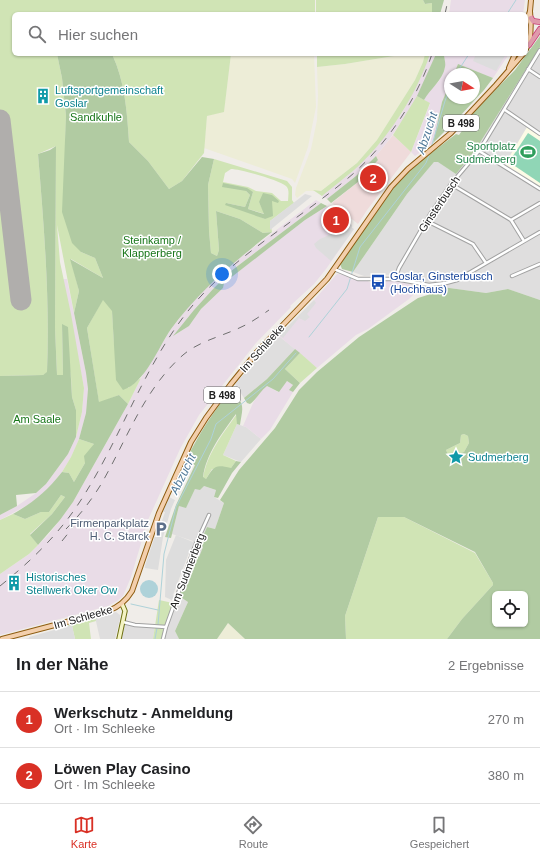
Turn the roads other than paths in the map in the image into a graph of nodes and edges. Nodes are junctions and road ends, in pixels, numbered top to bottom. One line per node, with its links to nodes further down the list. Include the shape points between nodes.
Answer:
1 (531, 0): 2 (main road)
2 (530, 11): 3 (main road); 4 (main road)
3 (528, 18)
4 (531, 18): 5 (highway); 7 (main road)
5 (540, 22)
6 (540, 28): 8 (highway)
7 (528, 40)
8 (528, 46)
9 (540, 50): 12 (street, Ginsterbusch)
10 (514, 56): 13 (main road, Im Schleeke)
11 (520, 56): 13 (main road, Im Schleeke / B 498)
12 (528, 69): 14 (street); 15 (street, Ginsterbusch)
13 (508, 72): 27 (main road, Im Schleeke / B 498, via 458,126 404,172)
14 (540, 77)
15 (504, 110): 16 (street); 17 (street, Ginsterbusch)
16 (540, 134)
17 (478, 151): 18 (street, Ginsterbusch); 19 (street)
18 (451, 184): 21 (street); 22 (street, Ginsterbusch)
19 (540, 189)
20 (540, 203): 21 (street)
21 (511, 220): 24 (street)
22 (427, 221): 25 (street, via 476,246); 29 (street, Ginsterbusch)
23 (540, 232): 24 (street)
24 (524, 241): 25 (street)
25 (486, 263): 29 (street, via 446,284 424,284)
26 (540, 264): 28 (street)
27 (334, 269): 29 (street, via 354,278); 31 (main road, Im Schleeke / B 498, via 249,361 206,418 191,442 169,490 132,591)
28 (512, 276)
29 (395, 279)
30 (210, 515): 33 (street, Am Sudmerberg, via 195,546)
31 (122, 604): 32 (main road, via 125,611); 34 (main road, Im Schleeke, via 108,611)
32 (122, 622): 33 (street); 35 (main road)
33 (166, 627): 36 (street, Am Sudmerberg)
34 (2, 639)
35 (119, 639)
36 (163, 639)

